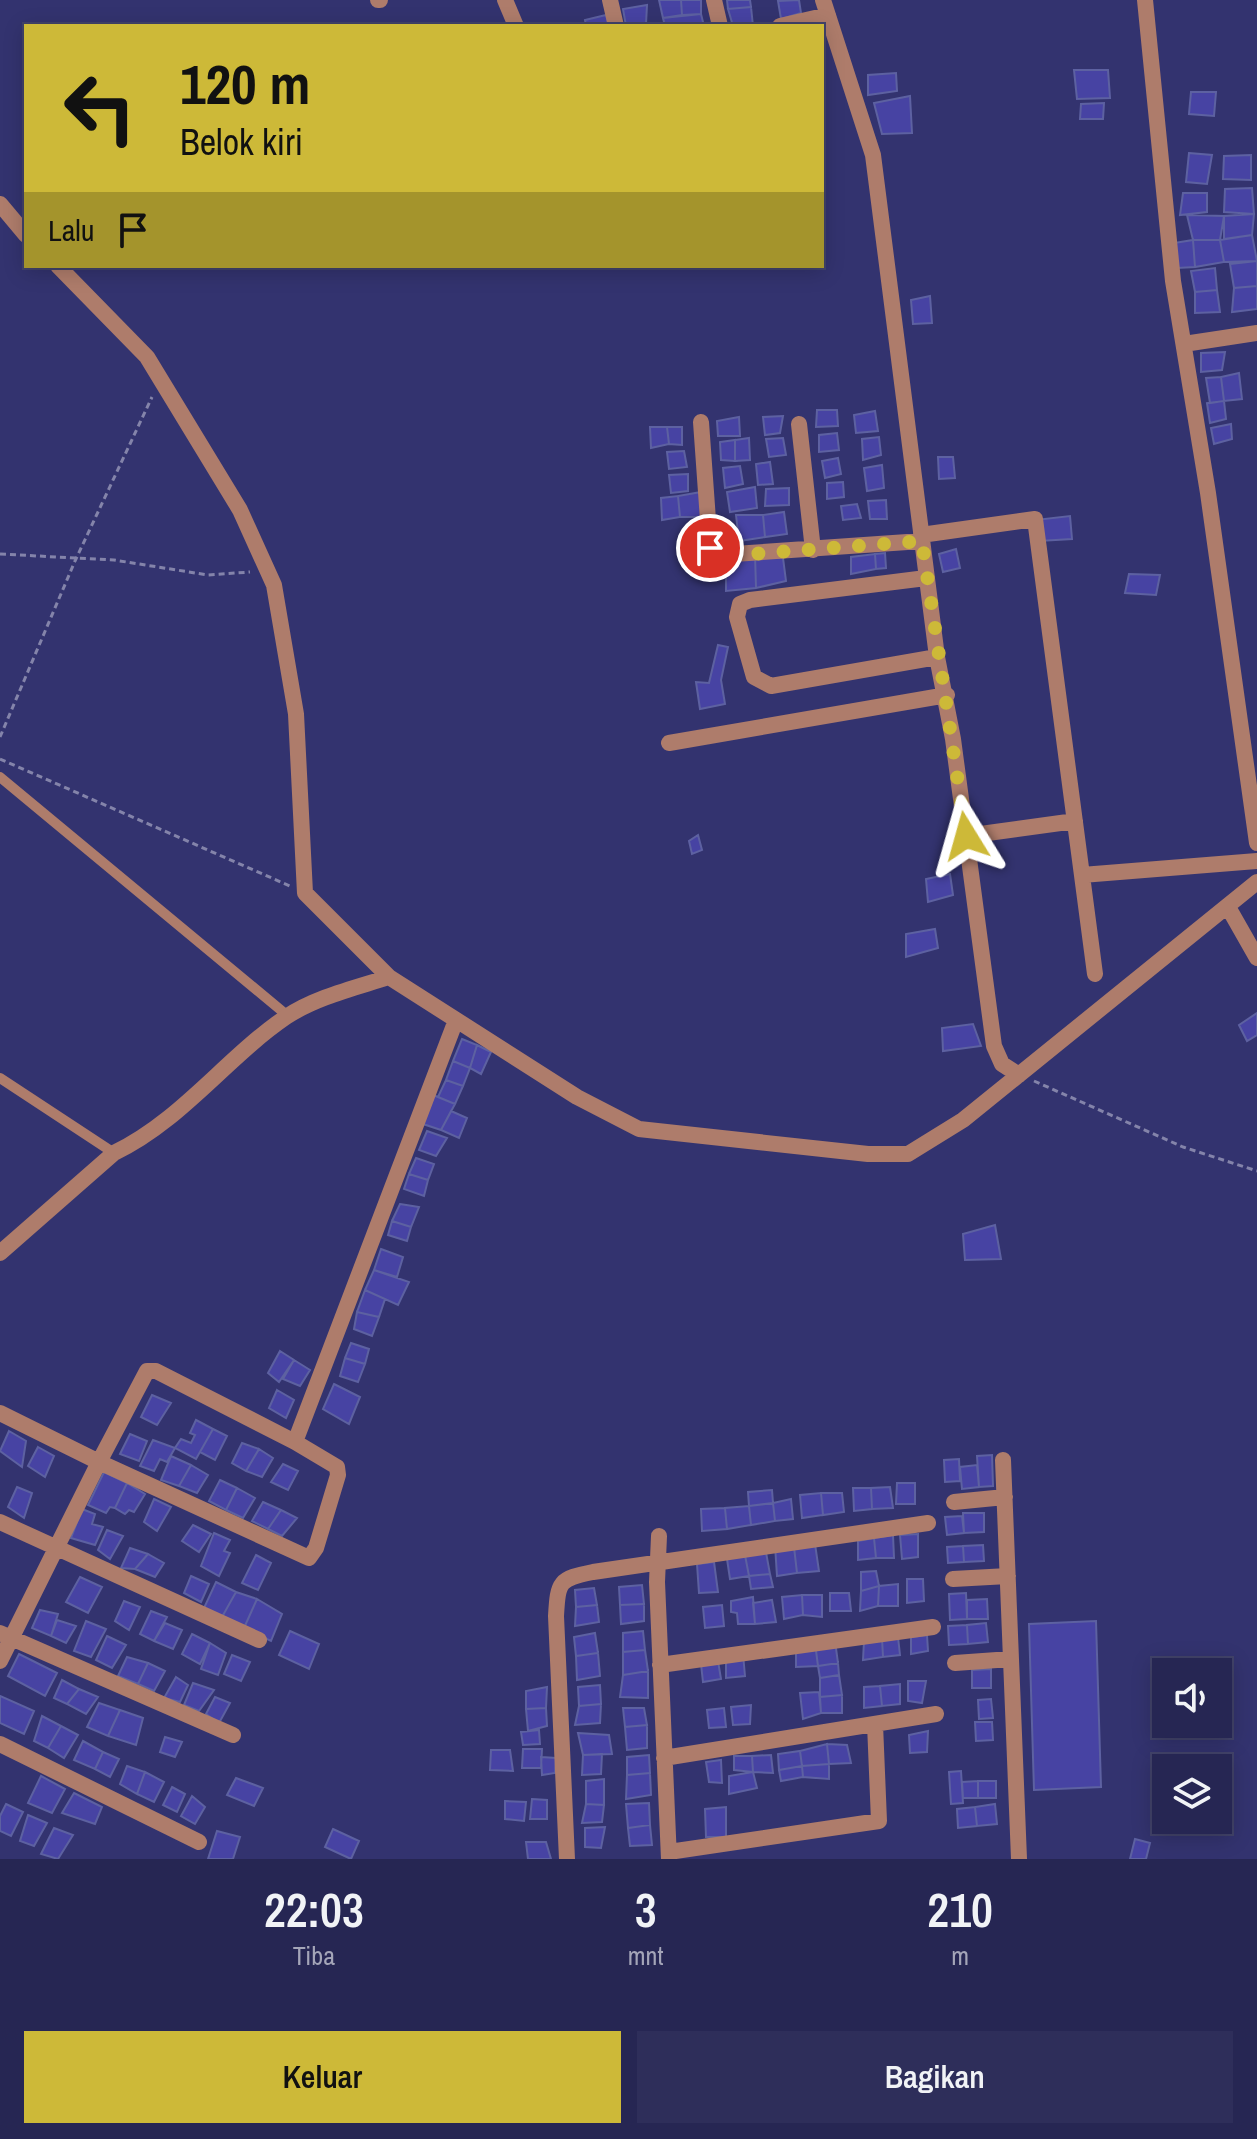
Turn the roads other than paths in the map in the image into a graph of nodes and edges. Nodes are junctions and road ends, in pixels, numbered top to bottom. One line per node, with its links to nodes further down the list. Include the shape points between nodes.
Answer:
1 (505, 0): 6 (street)
2 (610, 0): 7 (street)
3 (714, 0): 8 (street)
4 (1145, 0): 14 (street)
5 (825, 8): 9 (street); 17 (street, via 873,155)
6 (515, 24)
7 (616, 24)
8 (720, 24)
9 (785, 24)
10 (0, 204): 11 (street)
11 (24, 233)
12 (60, 268): 33 (street, via 147,357 240,510 274,585 296,714 305,893)
13 (1257, 333): 14 (street)
14 (1184, 344): 26 (street)
15 (701, 422): 18 (street, via 710,548 726,556)
16 (799, 424): 18 (street)
17 (922, 538): 18 (street); 19 (street); 24 (street, via 1035,519)
18 (813, 550)
19 (926, 578): 20 (street); 20 (street, via 750,600 740,604 737,617 754,677 771,686)
20 (937, 657): 21 (street)
21 (947, 695): 22 (street); 25 (street)
22 (669, 743)
23 (0, 777): 34 (lane)
24 (1075, 821): 25 (street); 28 (street)
25 (966, 836): 36 (street, via 994,1046 1002,1064)
26 (1257, 843)
27 (1257, 861): 28 (street)
28 (1082, 875): 32 (street)
29 (1257, 882): 30 (street)
30 (1228, 907): 31 (street); 36 (street)
31 (1257, 958)
32 (1095, 974)
33 (389, 977): 34 (street); 35 (street)
34 (288, 1016): 38 (street, via 206,1087)
35 (456, 1020): 36 (street, via 577,1097 639,1129 868,1154 916,1151); 41 (street)
36 (1019, 1075)
37 (0, 1078): 38 (lane)
38 (114, 1153): 39 (street)
39 (0, 1253)
40 (0, 1413): 43 (street)
41 (295, 1442): 43 (street, via 147,1371); 43 (street, via 337,1467 338,1475 309,1558)
42 (1003, 1460): 44 (street)
43 (99, 1462): 49 (street)
44 (1005, 1497): 45 (street); 51 (street)
45 (954, 1502)
46 (0, 1522): 49 (street)
47 (928, 1523): 50 (street)
48 (659, 1536): 50 (street)
49 (55, 1550): 54 (street); 55 (street)
50 (657, 1562): 59 (street); 67 (street, via 567,1577 558,1592)
51 (1008, 1576): 52 (street); 56 (street)
52 (953, 1579)
53 (933, 1627): 59 (street)
54 (5, 1636): 57 (street); 62 (street)
55 (259, 1640)
56 (1011, 1659): 58 (street); 68 (street)
57 (0, 1661)
58 (955, 1663)
59 (660, 1665): 64 (street)
60 (936, 1714): 61 (street)
61 (875, 1724): 64 (street); 66 (street, via 879,1821)
62 (233, 1735)
63 (0, 1744): 65 (street)
64 (664, 1758): 66 (street)
65 (199, 1842)
66 (669, 1856)
67 (567, 1859)
68 (1019, 1859)

